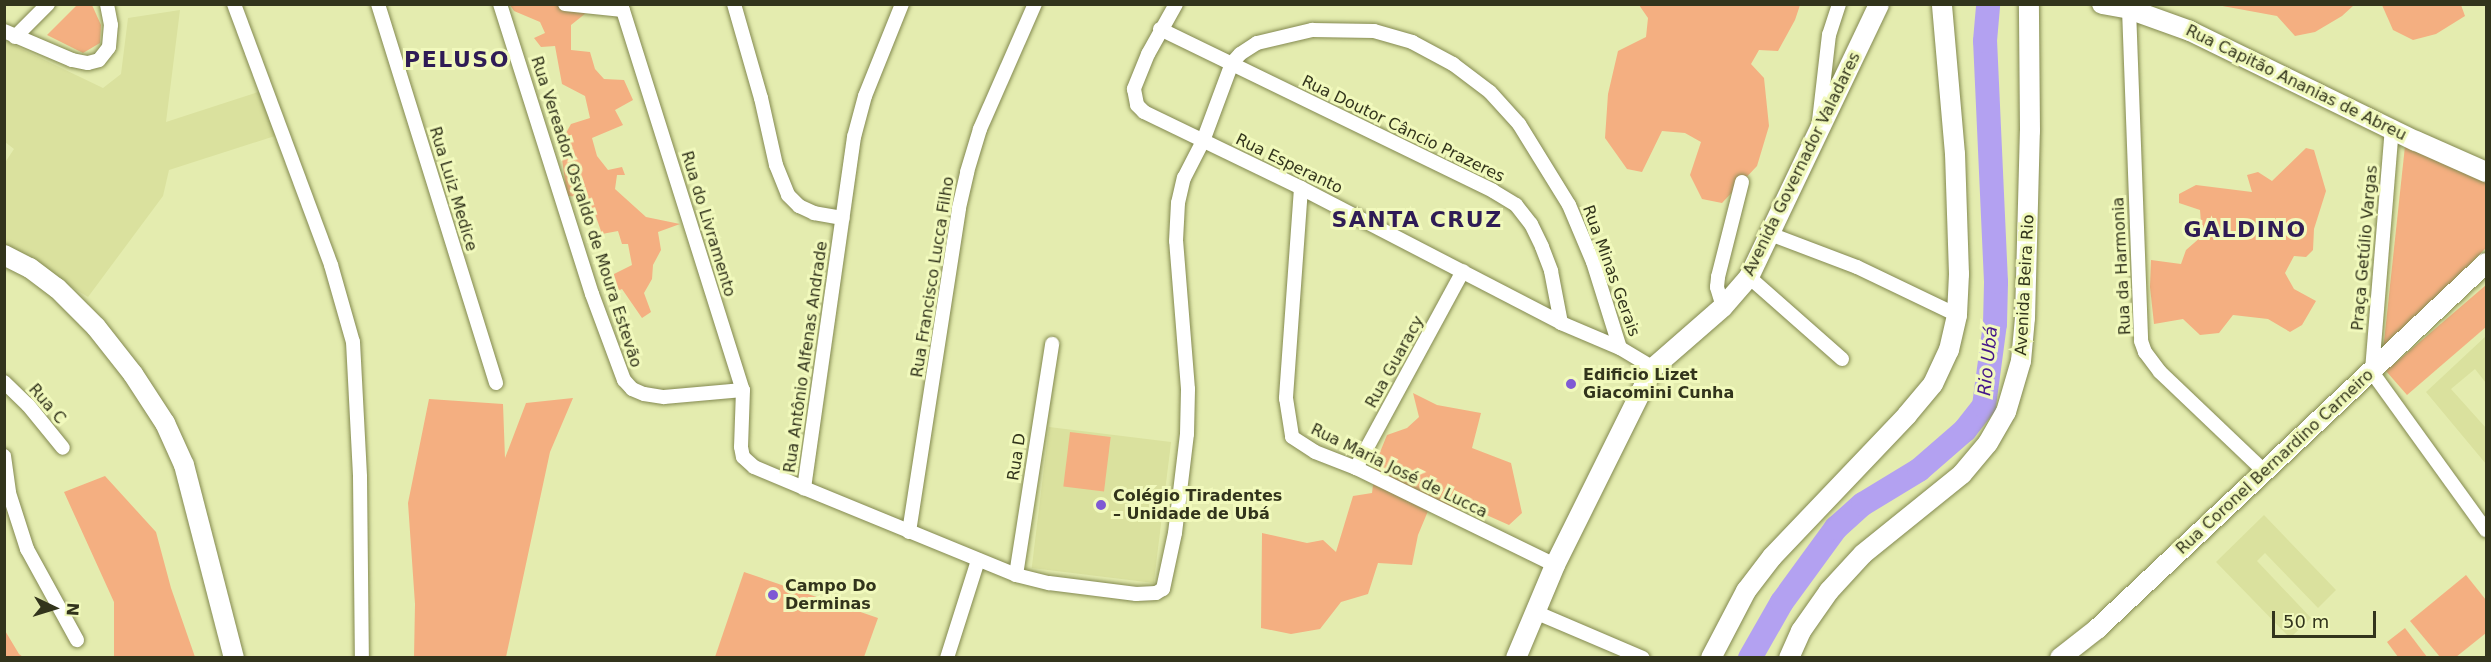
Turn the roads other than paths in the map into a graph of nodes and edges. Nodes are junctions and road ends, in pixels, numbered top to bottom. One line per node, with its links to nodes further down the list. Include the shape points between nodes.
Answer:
1 (48, 4): 19 (street)
2 (107, 4): 19 (street, via 111,25 109,47 99,60 72,60)
3 (234, 4): 59 (street, via 331,265 353,342 360,477)
4 (378, 4): 42 (street, Rua Luiz Medice)
5 (500, 4): 43 (street, Rua Vereador Osvaldo de Moura Estevão, via 588,283 624,380 632,389 664,397)
6 (565, 4): 16 (street)
7 (734, 4): 27 (street, via 776,165 788,195 814,213)
8 (902, 4): 27 (street, Rua Antônio Alfenas Andrade, via 865,96 854,137)
9 (1035, 4): 51 (street, Rua Francisco Lucca Filho, via 980,129 967,172)
10 (1176, 4): 18 (street)
11 (1839, 4): 22 (street, via 1829,35)
12 (1879, 4): 22 (main road, Avenida Governador Valadares)
13 (1942, 4): 34 (main road, via 1955,154)
14 (2029, 4): 63 (main road, Avenida Beira Rio, via 2025,318 2021,361 2006,412 1988,443 1962,474 1863,554 1829,591 1801,631)
15 (2102, 4): 17 (main road, Rua Capitão Ananias de Abreu)
16 (622, 7): 43 (street, Rua do Livramento)
17 (2129, 9): 21 (main road, Rua Capitão Ananias de Abreu, via 2190,31); 47 (street, Rua da Harmonia, via 2141,341 2160,372)
18 (1160, 29): 20 (street, Rua Doutor Câncio Prazeres); 23 (street, Rua Esperanto, via 1134,88 1137,105)
19 (10, 34)
20 (1232, 63): 23 (street); 35 (street, Rua Doutor Câncio Prazeres, via 1483,186 1516,206 1531,224 1542,247); 37 (street, Rua Minas Gerais, via 1257,43 1312,30 1345,29 1412,42 1453,64 1490,92 1543,159 1589,252)
21 (2392, 127): 24 (main road, Rua Capitão Ananias de Abreu); 40 (street, Praça Getúlio Vargas)
22 (1818, 132): 28 (main road, Avenida Governador Valadares)
23 (1203, 141): 26 (street, Rua Esperanto); 54 (street, Rua Antônio Alfenas Andrade, via 1184,178 1178,203 1178,285 1188,389 1187,434 1175,533 1163,588 1156,593 1136,594)
24 (2487, 172)
25 (1742, 182): 33 (street, via 1718,277)
26 (1300, 188): 31 (street, Rua Esperanto); 46 (street, Rua Maria José de Lucca, via 1288,362 1288,423 1292,437 1302,445)
27 (843, 218): 48 (street, Rua Antônio Alfenas Andrade)
28 (1770, 234): 32 (main road, Avenida Governador Valadares); 34 (street, via 1857,267)
29 (4, 255): 58 (main road, via 57,288 96,327 165,423 184,465)
30 (2487, 262): 40 (main road, Rua Coronel Bernardino Carneiro)
31 (1463, 271): 35 (street, Rua Esperanto); 46 (street, Rua Guaracy)
32 (1749, 277): 33 (main road, Avenida Governador Valadares); 38 (street)
33 (1723, 307): 39 (main road, Avenida Governador Valadares)
34 (1957, 315): 62 (main road, via 1949,350 1933,384 1772,556 1746,591)
35 (1562, 323): 37 (street, Rua Esperanto)
36 (1052, 344): 54 (street, Rua D)
37 (1620, 348): 39 (street, Rua Minas Gerais)
38 (1842, 359)
39 (1653, 368): 53 (main road, Avenida Governador Valadares)
40 (2372, 372): 47 (main road, Rua Coronel Bernardino Carneiro); 50 (street)
41 (4, 382): 44 (street, Rua C)
42 (496, 383)
43 (743, 390): 48 (street, Rua do Livramento, via 744,457 754,467)
44 (63, 448)
45 (4, 456): 49 (street)
46 (1356, 468): 53 (street, Rua Maria José de Lucca)
47 (2264, 471): 64 (main road, Rua Coronel Bernardino Carneiro, via 2097,629)
48 (804, 488): 51 (street, Rua Antônio Alfenas Andrade)
49 (7, 492): 56 (street, via 27,549)
50 (2487, 530)
51 (909, 532): 52 (street, Rua Antônio Alfenas Andrade)
52 (978, 560): 54 (street, Rua Antônio Alfenas Andrade); 60 (street)
53 (1556, 565): 55 (main road, Avenida Governador Valadares)
54 (1016, 575)
55 (1535, 612): 57 (main road, Avenida Governador Valadares); 61 (street)
56 (77, 640)
57 (1517, 656)
58 (234, 657)
59 (362, 657)
60 (947, 657)
61 (1643, 657)
62 (1711, 657)
63 (1789, 657)
64 (2060, 657)

